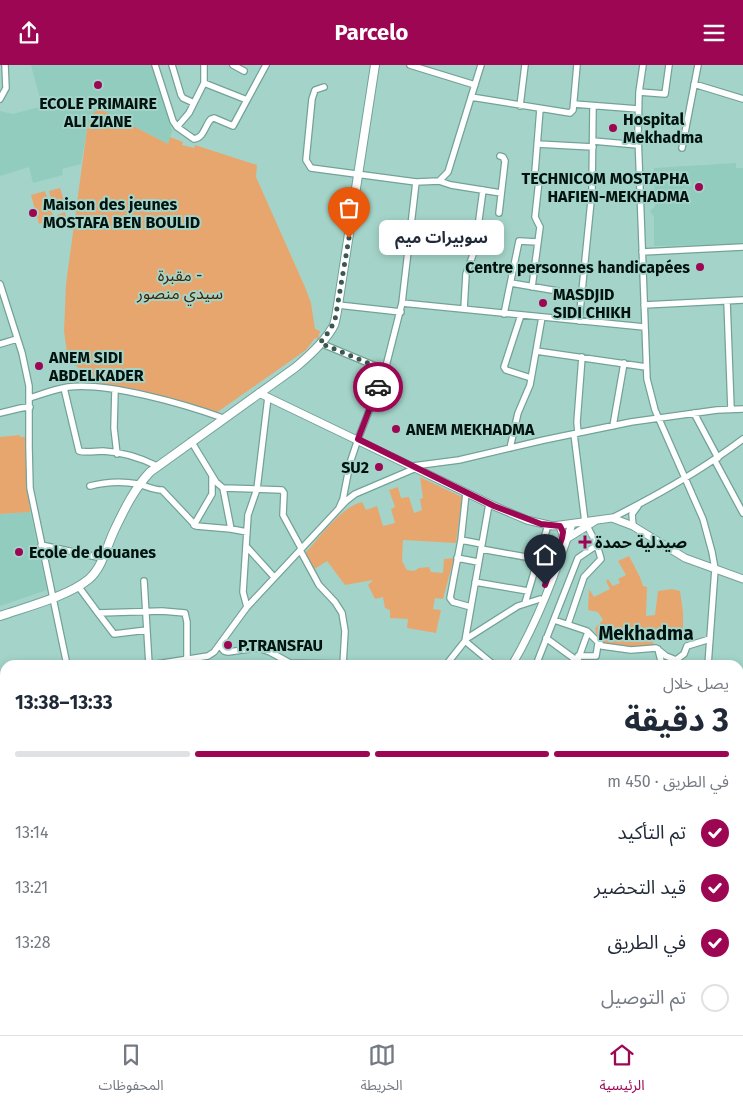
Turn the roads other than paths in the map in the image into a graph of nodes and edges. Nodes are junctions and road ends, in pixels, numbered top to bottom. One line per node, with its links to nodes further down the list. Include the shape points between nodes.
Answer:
1 (5, 65): 22 (street, via 6,88)
2 (155, 65): 31 (street)
3 (172, 65): 25 (street, via 181,95)
4 (204, 65): 16 (street)
5 (232, 65): 15 (street)
6 (266, 65): 24 (street)
7 (375, 65): 37 (main road)
8 (410, 65): 18 (street)
9 (481, 65): 18 (street)
10 (526, 65): 27 (street)
11 (575, 65): 26 (street)
12 (643, 65): 20 (street)
13 (670, 65): 20 (street, via 664,95)
14 (698, 65): 17 (street)
15 (244, 71)
16 (204, 83): 24 (street); 25 (street)
17 (694, 84): 23 (street); 35 (street)
18 (475, 85): 21 (street)
19 (324, 87): 37 (street, via 313,91 306,160 311,168)
20 (639, 92): 30 (street)
21 (471, 97): 27 (street); 38 (street, via 448,172)
22 (0, 99)
23 (743, 99)
24 (247, 101): 31 (street, via 233,126 211,119 197,139)
25 (194, 103): 31 (street)
26 (574, 105): 28 (street); 29 (street, via 570,113)
27 (520, 106): 29 (street)
28 (593, 106): 30 (street); 33 (street)
29 (540, 109): 32 (street)
30 (638, 109): 34 (street)
31 (177, 127)
32 (537, 144): 33 (street); 43 (street, via 535,217 540,224)
33 (593, 144): 34 (street); 49 (street, via 592,191)
34 (638, 145): 45 (street)
35 (682, 148)
36 (500, 156): 41 (street, via 505,161)
37 (358, 175): 39 (street); 54 (main road)
38 (439, 181): 39 (street); 40 (street)
39 (416, 182): 53 (street)
40 (484, 190): 41 (street); 56 (street, via 475,249 466,274)
41 (502, 193): 42 (street)
42 (499, 213)
43 (538, 242): 46 (street, via 519,241); 48 (street)
44 (743, 247): 45 (street)
45 (642, 252): 55 (street)
46 (511, 283): 48 (street); 58 (street)
47 (0, 284): 52 (street)
48 (532, 287): 49 (street)
49 (581, 295): 61 (street)
50 (743, 300): 51 (street)
51 (727, 301): 55 (street); 78 (street)
52 (3, 303): 63 (street)
53 (402, 303): 56 (street); 57 (street)
54 (338, 305): 57 (street); 64 (main road, via 334,324)
55 (644, 305): 62 (street)
56 (464, 309): 58 (street)
57 (401, 312): 70 (street)
58 (504, 314): 59 (street)
59 (521, 315): 60 (street); 71 (street, via 504,367)
60 (542, 317): 61 (street); 66 (street)
61 (578, 321): 62 (street)
62 (644, 327): 69 (street)
63 (17, 339): 65 (street); 76 (street)
64 (320, 343): 70 (street); 74 (main road, via 296,367)
65 (0, 344)
66 (536, 351): 67 (street); 71 (street)
67 (582, 357): 68 (street); 85 (street)
68 (624, 363): 69 (street); 84 (street)
69 (646, 367): 83 (street, via 649,391)
70 (385, 370): 86 (street)
71 (531, 378): 89 (street)
72 (64, 388): 73 (street); 76 (street); 90 (street, via 79,451)
73 (115, 390): 82 (street, via 178,403); 90 (street)
74 (259, 393): 75 (street); 82 (main road)
75 (268, 397): 86 (street); 99 (street)
76 (30, 398): 77 (street)
77 (30, 407): 80 (street); 116 (street, via 30,488)
78 (731, 409): 79 (street); 81 (street)
79 (743, 409)
80 (0, 413)
81 (694, 413): 83 (street); 91 (street)
82 (222, 418): 88 (main road)
83 (659, 418): 84 (street); 95 (street)
84 (613, 426): 85 (street)
85 (576, 433): 89 (street); 109 (street)
86 (358, 439): 93 (street); 103 (street)
87 (743, 439): 91 (street)
88 (191, 441): 92 (main road); 94 (street)
89 (510, 447): 93 (street)
90 (117, 454): 92 (street)
91 (717, 459): 95 (street); 104 (street)
92 (157, 466): 96 (main road)
93 (414, 467): 100 (street); 103 (street, via 355,495)
94 (212, 476): 98 (street); 107 (street, via 212,494)
95 (684, 479): 102 (street); 125 (street, via 707,532)
96 (140, 484): 97 (street, via 105,482); 107 (street, via 164,491); 121 (main road)
97 (90, 486)
98 (222, 488): 99 (street); 112 (street)
99 (257, 489): 113 (street, via 248,512); 120 (street, via 282,490 284,518)
100 (466, 493): 101 (street); 115 (street)
101 (489, 504): 108 (street); 119 (street)
102 (639, 505): 105 (street); 111 (street, via 632,514)
103 (339, 508): 120 (street)
104 (743, 513)
105 (612, 518): 109 (street); 111 (street)
106 (572, 524): 109 (street); 110 (street); 114 (street)
107 (194, 525): 112 (street)
108 (548, 525): 110 (street); 123 (street)
109 (586, 525): 114 (street); 117 (street)
110 (560, 526): 135 (street, via 562,538)
111 (633, 526): 125 (street, via 669,550)
112 (230, 529): 113 (street)
113 (247, 532): 118 (street)
114 (568, 538): 161 (street, via 542,607)
115 (461, 539): 119 (street); 122 (street)
116 (41, 545): 121 (street); 134 (street)
117 (597, 545): 126 (street, via 578,557); 128 (street, via 601,561)
118 (246, 546): 127 (street); 137 (street, via 243,592)
119 (481, 547): 123 (street); 124 (street)
120 (300, 549): 127 (street); 157 (street, via 319,585 342,613 345,631)
121 (102, 558): 132 (main road, via 90,579)
122 (457, 558): 124 (street); 138 (street, via 450,598)
123 (537, 559): 133 (street)
124 (478, 562): 131 (street)
125 (715, 569): 129 (street); 147 (street)
126 (572, 572): 128 (street); 142 (street)
127 (274, 577): 137 (street)
128 (584, 577): 143 (street)
129 (743, 579)
130 (144, 581): 139 (street)
131 (475, 582): 133 (street); 138 (street)
132 (78, 586): 134 (main road); 140 (street)
133 (528, 591): 136 (street)
134 (52, 597): 141 (main road); 153 (street)
135 (540, 599): 136 (street); 160 (street)
136 (525, 603): 148 (street)
137 (247, 607): 150 (street)
138 (471, 607): 148 (street)
139 (146, 611): 140 (street); 144 (street); 152 (street, via 186,614)
140 (98, 613): 144 (street, via 114,634)
141 (0, 616)
142 (554, 620): 143 (street); 146 (street)
143 (568, 625): 145 (street)
144 (147, 631): 154 (street)
145 (588, 632): 149 (street); 164 (street)
146 (546, 638): 162 (street); 163 (street)
147 (710, 639): 151 (street, via 687,646 684,654 676,659); 167 (street)
148 (465, 640): 158 (street); 159 (street)
149 (598, 645): 151 (street, via 630,650); 165 (street, via 596,656)
150 (220, 646): 152 (street, via 208,656); 156 (street, via 228,652 263,649)
151 (658, 649): 166 (street)
152 (188, 659): 155 (street)
153 (66, 660)
154 (150, 660)
155 (182, 660)
156 (284, 660)
157 (343, 660)
158 (450, 660)
159 (486, 660)
160 (510, 660)
161 (515, 660)
162 (537, 660)
163 (575, 660)
164 (576, 660)
165 (580, 660)
166 (661, 660)
167 (708, 660)

